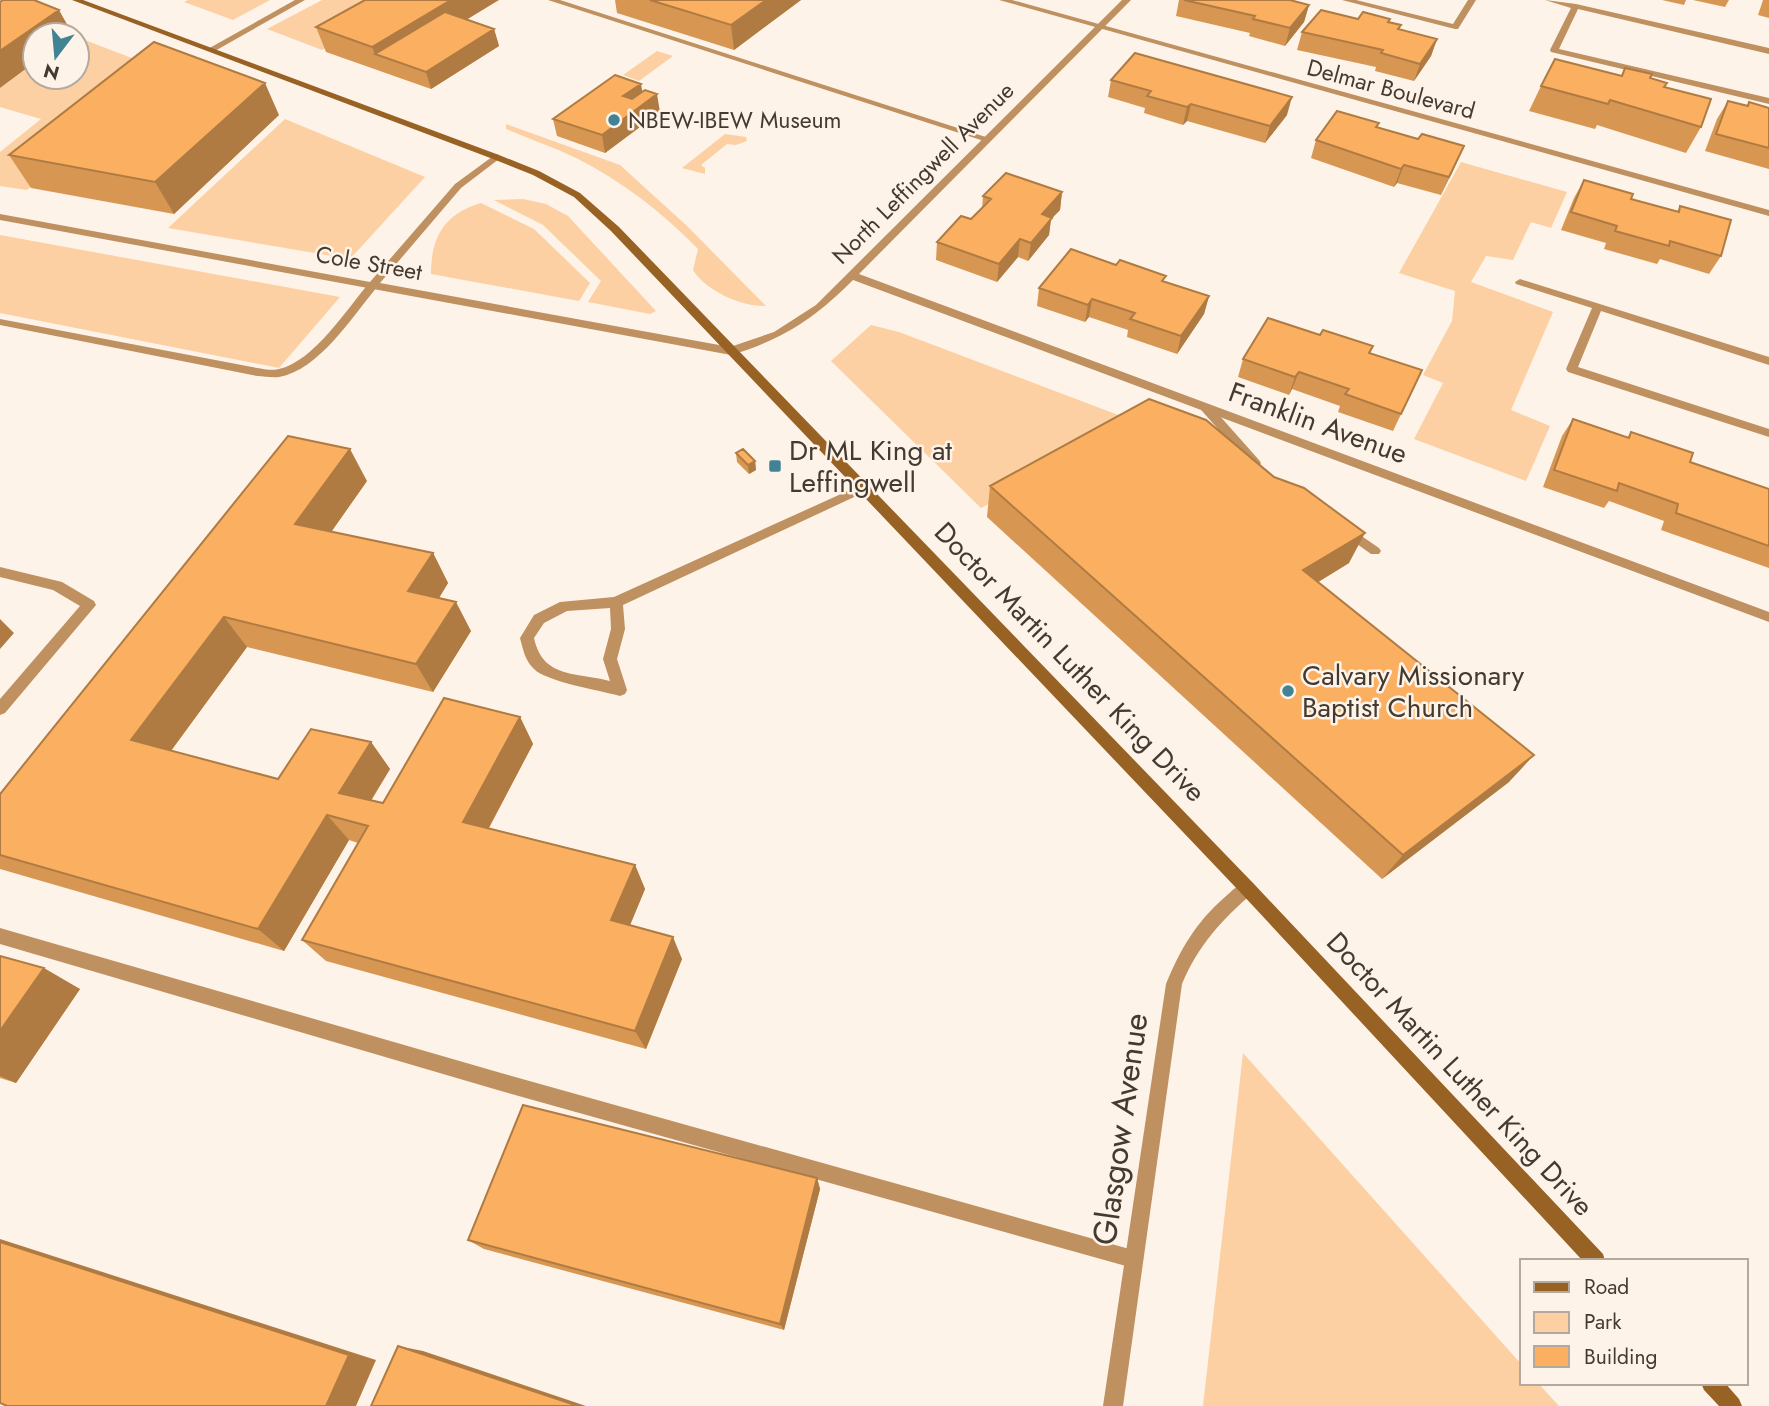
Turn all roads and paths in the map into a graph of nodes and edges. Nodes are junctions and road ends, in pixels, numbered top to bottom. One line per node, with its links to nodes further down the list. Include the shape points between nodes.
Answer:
1 (76, 0): 11 (main road, Doctor Martin Luther King Drive)
2 (301, 0): 11 (street)
3 (552, 0): 14 (street)
4 (1003, 0): 10 (street, Delmar Boulevard)
5 (1127, 0): 10 (street, North Leffingwell Avenue)
6 (1346, 0): 7 (street, via 1455,27)
7 (1472, 0)
8 (1549, 0): 9 (street)
9 (1576, 6): 12 (street); 13 (street, via 1554,50)
10 (1098, 28): 14 (street, North Leffingwell Avenue); 16 (street, Delmar Boulevard)
11 (210, 50): 15 (main road, Doctor Martin Luther King Drive)
12 (1769, 51)
13 (1769, 101)
14 (986, 139): 18 (street, North Leffingwell Avenue)
15 (496, 157): 20 (street, via 458,186); 23 (main road, Doctor Martin Luther King Drive, via 577,195)
16 (1769, 214)
17 (0, 217): 20 (street, Cole Street)
18 (851, 275): 23 (street, North Leffingwell Avenue, via 793,327); 25 (street, Franklin Avenue)
19 (1520, 282): 21 (street)
20 (373, 285): 22 (street, via 311,355 297,367 279,373); 23 (street, Cole Street)
21 (1598, 307): 24 (street); 26 (street, via 1572,369)
22 (0, 322)
23 (731, 351): 28 (main road, Doctor Martin Luther King Drive)
24 (1769, 361)
25 (1206, 408): 27 (street); 33 (street, Franklin Avenue)
26 (1769, 433)
27 (1263, 469)
28 (863, 488): 32 (street); 35 (main road, Doctor Martin Luther King Drive)
29 (1341, 526): 30 (street)
30 (1375, 551)
31 (0, 572): 34 (street, via 57,586 89,606)
32 (616, 602): 32 (street, via 565,606 539,619 527,638 530,657 543,670 563,679 620,690 610,659 618,629)
33 (1769, 617)
34 (0, 709)
35 (1247, 888): 37 (street, Glasgow Avenue, via 1202,928 1174,984); 38 (main road, Doctor Martin Luther King Drive)
36 (0, 936): 37 (street)
37 (1133, 1259): 40 (street, Glasgow Avenue)
38 (1594, 1259)
39 (1713, 1385): 41 (main road)
40 (1113, 1406)
41 (1732, 1406)

